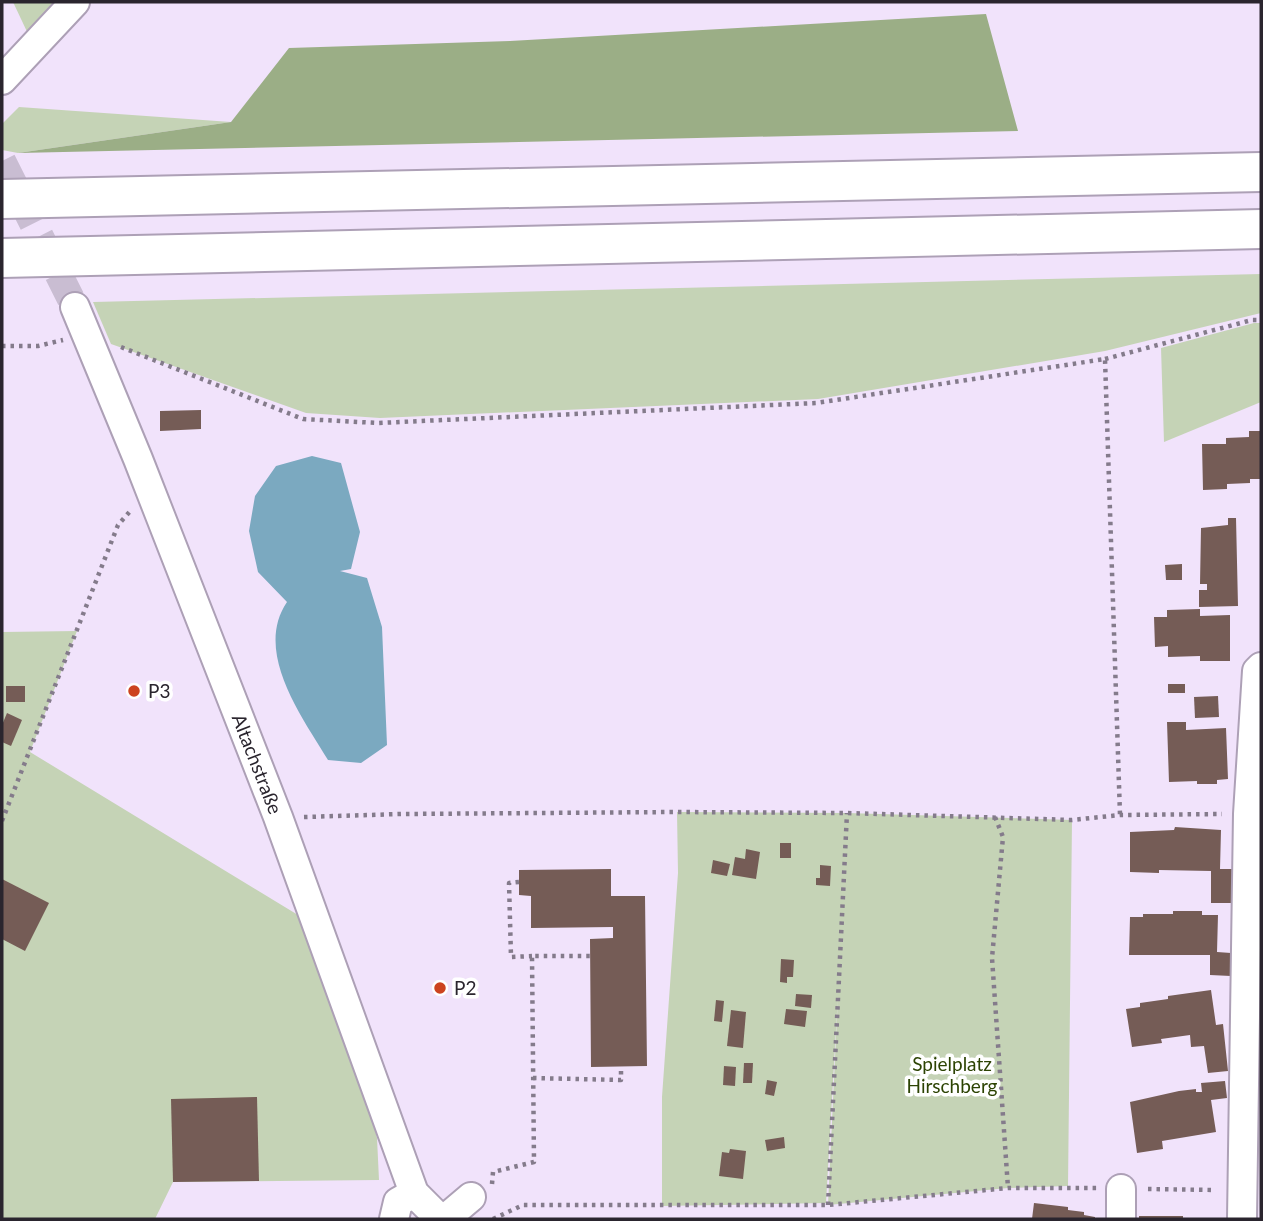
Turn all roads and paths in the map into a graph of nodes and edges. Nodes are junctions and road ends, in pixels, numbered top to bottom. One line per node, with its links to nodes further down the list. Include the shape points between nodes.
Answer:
1 (75, 2): 2 (street)
2 (2, 80)
3 (1261, 172): 4 (highway)
4 (2, 199)
5 (1261, 229): 6 (highway)
6 (2, 258)
7 (75, 307): 9 (street, Altachstraße)
8 (1261, 320): 11 (path)
9 (85, 334): 10 (path, via 38,346); 11 (path, via 303,419 378,423 816,402); 12 (street, Altachstraße)
10 (2, 346)
11 (1105, 359): 16 (path)
12 (149, 489): 17 (street, Altachstraße); 19 (path, via 118,525)
13 (1261, 667): 15 (street, via 1257,671)
14 (847, 813): 17 (path); 18 (path); 31 (path)
15 (1248, 814): 16 (path); 23 (street)
16 (1120, 815): 18 (path, via 1072,820)
17 (278, 817): 29 (street, Altachstraße)
18 (995, 817): 26 (path, via 1003,837 992,958)
19 (2, 821)
20 (519, 882): 21 (path, via 509,883 511,957)
21 (532, 956): 22 (path); 25 (path)
22 (590, 956)
23 (1254, 976): 28 (street)
24 (621, 1066): 25 (path, via 621,1080)
25 (533, 1078): 30 (path, via 534,1162 494,1172)
26 (1008, 1188): 27 (path); 31 (path)
27 (1121, 1189): 28 (path); 35 (street)
28 (1243, 1190): 36 (street)
29 (414, 1193): 32 (street, via 398,1202); 33 (street)
30 (484, 1200): 33 (street); 34 (path)
31 (828, 1205): 34 (path, via 523,1205)
32 (394, 1219)
33 (442, 1219)
34 (491, 1219)
35 (1121, 1219)
36 (1242, 1219)

